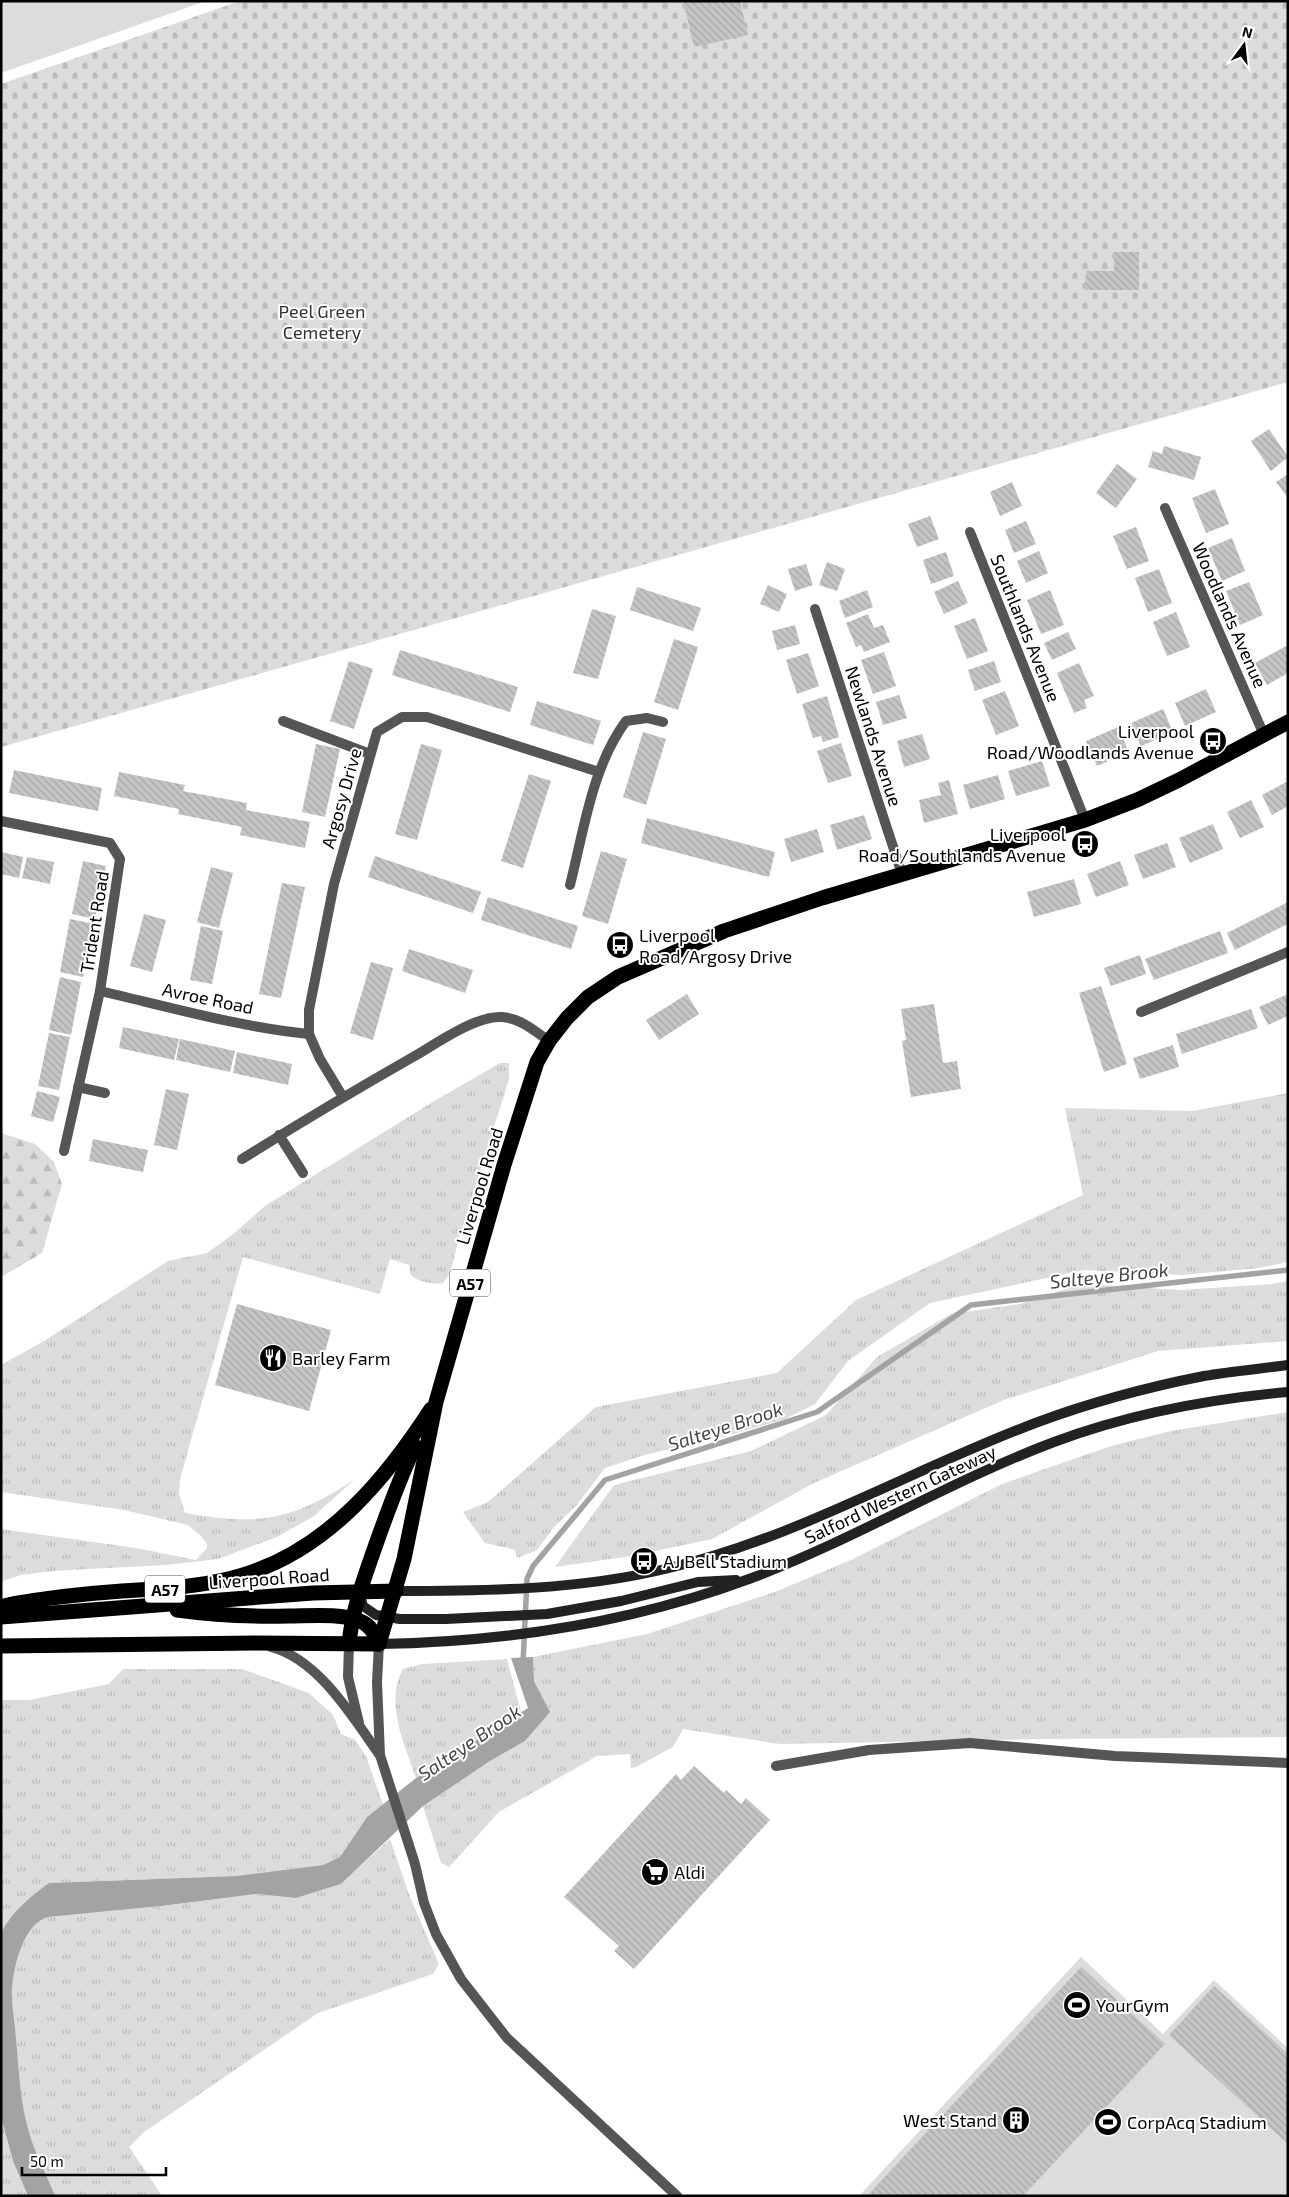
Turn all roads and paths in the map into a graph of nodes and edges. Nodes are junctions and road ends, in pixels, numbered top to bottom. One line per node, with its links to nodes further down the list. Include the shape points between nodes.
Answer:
1 (1165, 508): 7 (street, Woodlands Avenue)
2 (970, 532): 10 (street, Southlands Avenue)
3 (815, 609): 12 (street, Newlands Avenue)
4 (283, 721): 8 (street)
5 (664, 722): 9 (street, via 647,718 626,721 614,738)
6 (1288, 722): 7 (highway, Liverpool Road / A57)
7 (1264, 735): 10 (highway, Liverpool Road / A57, via 1137,800)
8 (370, 754): 9 (street, Argosy Drive, via 377,732 402,717 427,717); 17 (street, Argosy Drive, via 334,884 309,1010)
9 (599, 772): 13 (street)
10 (1086, 820): 12 (highway, Liverpool Road / A57)
11 (1, 821): 15 (street, Trident Road, via 110,843 120,859)
12 (902, 874): 18 (highway, Liverpool Road / A57, via 724,931 618,977 588,997)
13 (570, 885)
14 (1288, 952): 16 (street)
15 (100, 991): 17 (street, Avroe Road, via 286,1032); 19 (street, Trident Road)
16 (1141, 1012)
17 (309, 1034): 21 (street, Argosy Drive)
18 (549, 1041): 21 (street, via 515,1019 491,1017 455,1033); 28 (highway, Liverpool Road / A57, via 537,1062 504,1165)
19 (78, 1087): 20 (street); 23 (street, Trident Road)
20 (105, 1093)
21 (343, 1096): 22 (street)
22 (279, 1135): 24 (street); 25 (street)
23 (64, 1151)
24 (242, 1159)
25 (303, 1173)
26 (1288, 1365): 31 (street, Salford Western Gateway, via 1206,1376 1121,1395 1039,1422 771,1537 665,1569 551,1586)
27 (1288, 1392): 29 (street, Salford Western Gateway, via 1231,1397 1110,1424 1055,1442 970,1478 814,1554)
28 (436, 1402): 30 (highway, Liverpool Road / A57, via 398,1480); 31 (highway, Liverpool Road / A57); 33 (highway, A57, via 402,1452 353,1509 318,1537 281,1560 223,1581 181,1588 78,1594)
29 (749, 1579): 35 (street, via 698,1582 621,1601 548,1614 420,1620); 39 (street, Salford Western Gateway, via 679,1603 545,1632)
30 (360, 1591): 31 (highway, Liverpool Road / A57); 32 (highway, Liverpool Road / A57); 35 (street, via 363,1606); 36 (highway, Liverpool Road / A57)
31 (396, 1591): 35 (highway, Liverpool Road / A57)
32 (148, 1606): 34 (highway, Liverpool Road / A57); 36 (highway, A57, via 211,1615)
33 (1, 1607)
34 (1, 1617)
35 (386, 1618): 39 (highway, Liverpool Road / A57)
36 (352, 1619): 38 (highway, Liverpool Road / A57); 39 (highway, A57, via 369,1627)
37 (255, 1643): 38 (highway); 40 (highway); 41 (street, via 284,1650 301,1659)
38 (349, 1644): 39 (highway); 41 (street, via 348,1677)
39 (379, 1644): 42 (street)
40 (1, 1646)
41 (360, 1727): 42 (street)
42 (380, 1755): 45 (street, via 424,1902 436,1934 461,1978 501,2030)
43 (1288, 1763): 44 (street, via 1125,1757 970,1743 869,1750)
44 (776, 1766)
45 (677, 2196)

